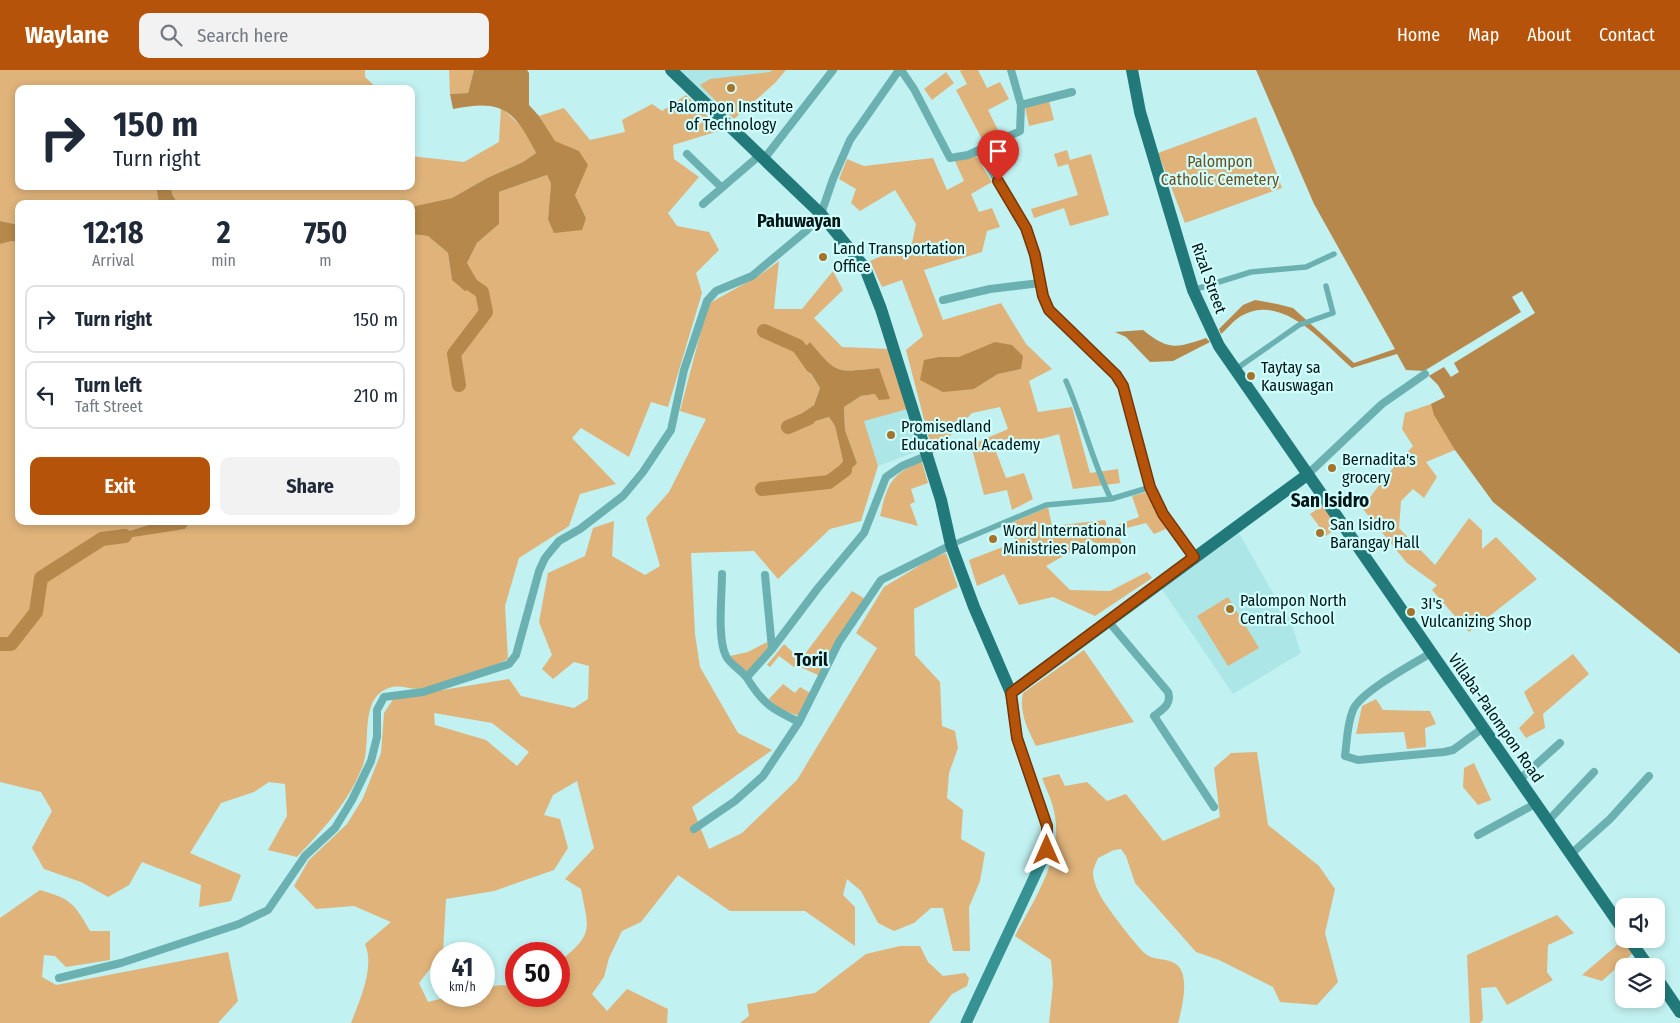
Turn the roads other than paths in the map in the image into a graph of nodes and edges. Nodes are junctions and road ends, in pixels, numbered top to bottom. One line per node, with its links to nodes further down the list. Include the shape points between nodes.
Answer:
1 (671, 70): 10 (main road)
2 (833, 70): 10 (street)
3 (900, 70): 8 (street, via 914,89 950,158); 13 (street, via 850,140)
4 (1011, 70): 7 (street)
5 (1132, 70): 17 (main road, Rizal Street, via 1140,112)
6 (1072, 92): 7 (street)
7 (1021, 105): 8 (street, via 1020,131)
8 (979, 150): 15 (street, via 1026,228)
9 (687, 154): 11 (street)
10 (762, 157): 11 (street); 13 (main road)
11 (721, 187): 12 (street)
12 (703, 204)
13 (821, 214): 22 (main road, via 865,268 881,309); 48 (street, via 806,231 752,276 716,291 707,301 684,370 671,430 623,496 580,529 558,541 545,558 536,579 516,655 508,664 423,692 392,694 380,702 375,717 377,737 371,761 352,800 335,828 305,856 268,910 239,924 120,963)
14 (1334, 254): 17 (street, via 1306,268 1251,272)
15 (1040, 283): 18 (street, via 990,288); 24 (street, via 1049,310 1116,375 1123,386)
16 (1326, 286): 19 (street, via 1333,313 1299,325)
17 (1193, 290): 19 (main road, Rizal Street, via 1207,323)
18 (943, 300)
19 (1236, 369): 23 (main road, Rizal Street)
20 (1425, 374): 23 (street, via 1382,404)
21 (1066, 381): 25 (street, via 1081,415 1098,474)
22 (926, 456): 26 (main road, via 941,500); 31 (street, via 886,477 864,533)
23 (1307, 474): 27 (main road); 32 (main road, Villaba-Palompon Road)
24 (1150, 487): 25 (street); 27 (street, via 1163,514)
25 (1111, 499): 26 (street, via 1046,505)
26 (951, 545): 34 (main road); 35 (street, via 881,580 839,642)
27 (1194, 557): 30 (main road)
28 (722, 574): 33 (street, via 725,655)
29 (765, 575): 31 (street)
30 (1108, 621): 34 (main road); 42 (street, via 1168,692 1168,705 1154,716)
31 (772, 649): 33 (street)
32 (1430, 653): 36 (main road, Villaba-Palompon Road); 36 (street, via 1361,698 1353,708 1345,756 1358,760 1444,752 1453,750)
33 (746, 677): 35 (street, via 771,709)
34 (1011, 693): 51 (main road, via 1017,738 1047,826 1047,850)
35 (799, 722): 44 (street, via 762,776 735,801)
36 (1483, 728): 40 (main road, Villaba-Palompon Road)
37 (1560, 743): 40 (street)
38 (1594, 772): 43 (street)
39 (1649, 776): 46 (street)
40 (1519, 780): 41 (main road, Villaba-Palompon Road)
41 (1536, 804): 43 (main road, Villaba-Palompon Road); 45 (street)
42 (1214, 807)
43 (1548, 822): 46 (main road, Villaba-Palompon Road)
44 (694, 829)
45 (1478, 835)
46 (1571, 854): 47 (main road, Villaba-Palompon Road)
47 (1615, 918)
48 (59, 978)
49 (1665, 990): 50 (main road)
50 (1680, 1012)
51 (966, 1023)

